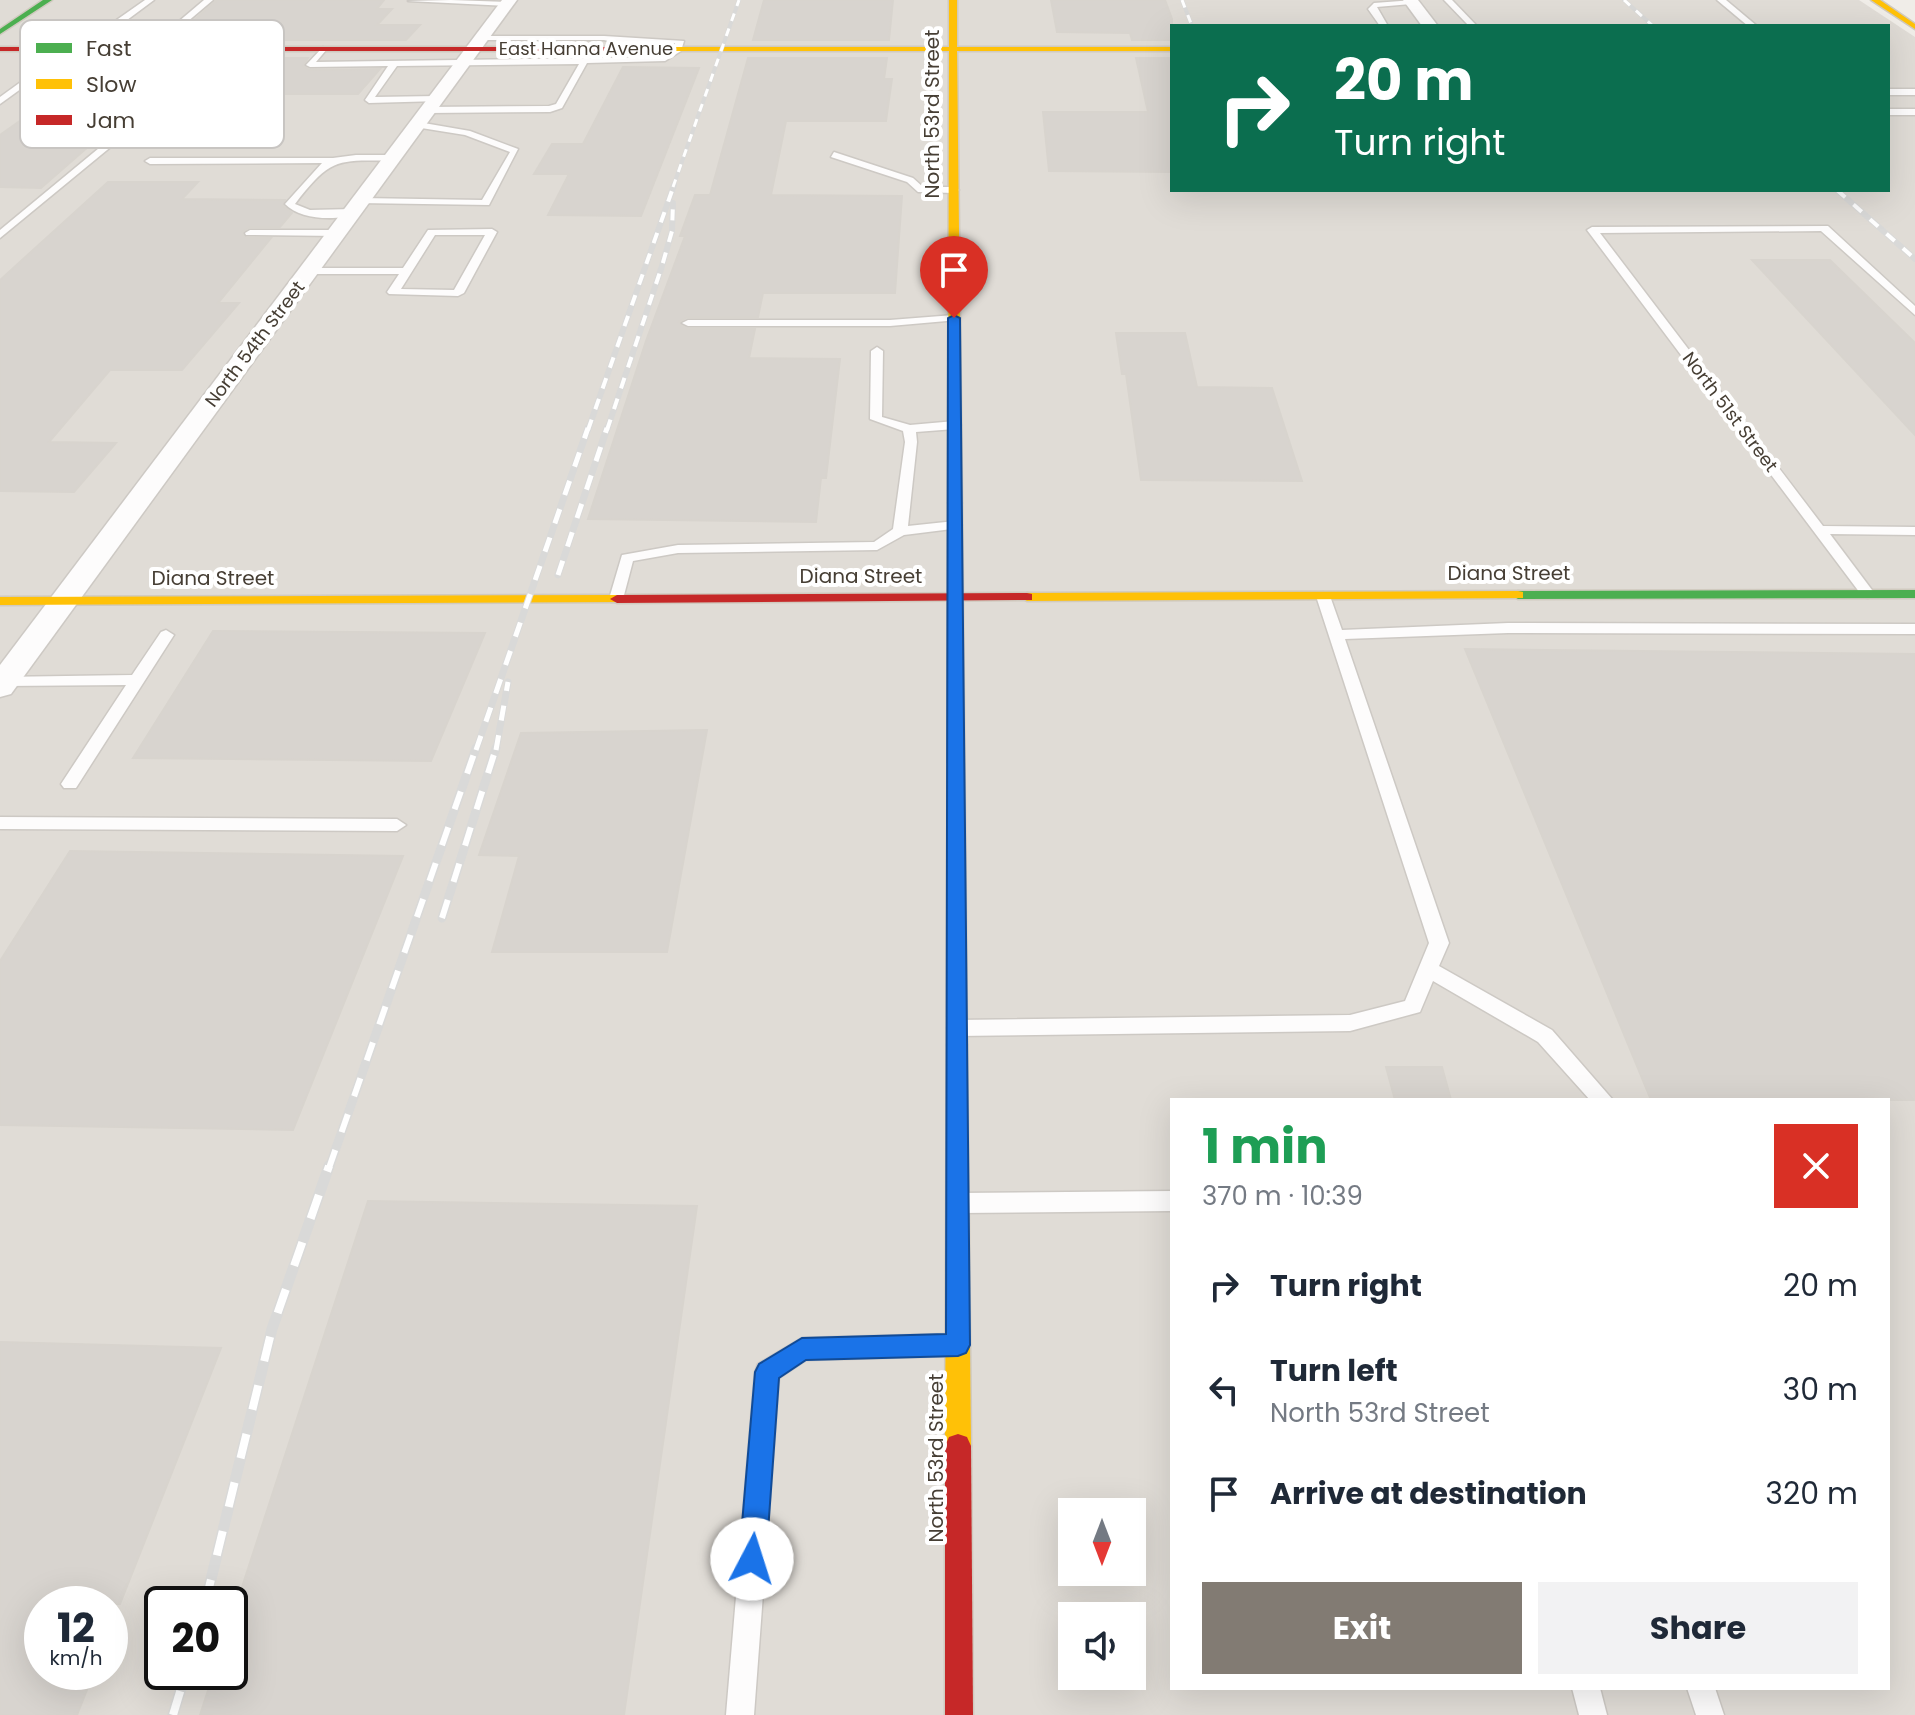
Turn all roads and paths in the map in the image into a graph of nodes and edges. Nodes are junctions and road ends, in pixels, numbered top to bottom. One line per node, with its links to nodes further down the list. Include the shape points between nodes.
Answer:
1 (48, 0): 18 (street)
2 (150, 0): 11 (lane)
3 (209, 0): 12 (lane)
4 (953, 0): 23 (street, North 53rd Street)
5 (1448, 0): 15 (lane)
6 (1721, 0): 16 (lane)
7 (1875, 0): 17 (street)
8 (412, 1): 10 (lane)
9 (1410, 1): 13 (lane, via 1374,5); 14 (street)
10 (509, 2): 25 (street, North 54th Street)
11 (122, 20)
12 (185, 20)
13 (1383, 24)
14 (1428, 24)
15 (1471, 24)
16 (1751, 24)
17 (1915, 27)
18 (0, 32)
19 (612, 43): 22 (street, East Hanna Avenue); 25 (street, East Hanna Avenue); 25 (lane, via 524,38)
20 (284, 49): 21 (street, East Hanna Avenue)
21 (323, 49): 25 (street, East Hanna Avenue); 27 (lane, via 310,65)
22 (678, 49): 23 (street, East Hanna Avenue); 26 (lane, via 665,59)
23 (954, 49): 24 (street, East Hanna Avenue); 42 (street, North 53rd Street)
24 (1170, 49)
25 (473, 50): 26 (lane); 27 (lane); 32 (street, North 54th Street)
26 (584, 61): 33 (lane, via 559,106)
27 (394, 64): 32 (lane, via 369,100)
28 (20, 87): 31 (lane)
29 (1890, 92): 30 (lane)
30 (1915, 92)
31 (0, 101)
32 (428, 111): 33 (lane); 36 (lane); 39 (street, North 54th Street)
33 (476, 111): 36 (lane)
34 (1890, 112): 35 (lane)
35 (1915, 112)
36 (454, 131): 43 (lane, via 515,151 485,203)
37 (105, 148): 46 (lane)
38 (834, 155): 42 (lane, via 910,180 921,190)
39 (394, 158): 40 (lane); 43 (street, North 54th Street)
40 (331, 160): 41 (lane); 43 (lane, via 319,165 290,204 303,212)
41 (150, 161)
42 (954, 190): 50 (street, North 53rd Street)
43 (357, 207): 45 (street, North 54th Street)
44 (250, 233): 45 (lane)
45 (338, 233): 47 (street, North 54th Street)
46 (0, 235)
47 (309, 271): 48 (lane); 65 (street, North 54th Street)
48 (407, 271): 48 (lane, via 432,232 492,232 458,293 393,292)
49 (1915, 312): 56 (lane, North 51st Street, via 1824,228 1592,230)
50 (954, 318): 51 (lane); 53 (street, North 53rd Street)
51 (688, 323)
52 (877, 351): 54 (lane, via 876,419)
53 (955, 425): 54 (lane); 55 (street, North 53rd Street)
54 (909, 429): 57 (lane)
55 (955, 525): 57 (lane); 62 (street, North 53rd Street)
56 (1820, 530): 58 (lane); 59 (lane, North 51st Street)
57 (900, 531): 63 (lane, via 877,546 678,549 627,558)
58 (1915, 531)
59 (1868, 594): 60 (street, Diana Street); 61 (street, Diana Street)
60 (1915, 594)
61 (1323, 596): 62 (street, Diana Street); 68 (lane)
62 (955, 597): 63 (street, Diana Street); 75 (street, North 53rd Street)
63 (616, 599): 65 (street, Diana Street)
64 (0, 601): 65 (street, Diana Street)
65 (64, 601): 70 (street, North 54th Street)
66 (1915, 629): 68 (lane, via 1508,628)
67 (166, 635): 69 (lane)
68 (1336, 635): 74 (lane, via 1439,943)
69 (137, 680): 70 (lane); 71 (lane)
70 (2, 684)
71 (70, 784)
72 (0, 823): 73 (lane)
73 (397, 825)
74 (1428, 969): 75 (lane, via 1413,1007 1350,1023); 76 (lane, via 1545,1036)
75 (957, 1028): 78 (street, North 53rd Street)
76 (1601, 1098)
77 (1170, 1201): 78 (lane)
78 (957, 1203): 79 (street, North 53rd Street)
79 (958, 1345): 82 (lane, via 802,1349 767,1372); 83 (street, North 53rd Street)
80 (1587, 1690): 84 (lane)
81 (1702, 1690): 85 (lane)
82 (740, 1715)
83 (959, 1715)
84 (1593, 1715)
85 (1710, 1715)

